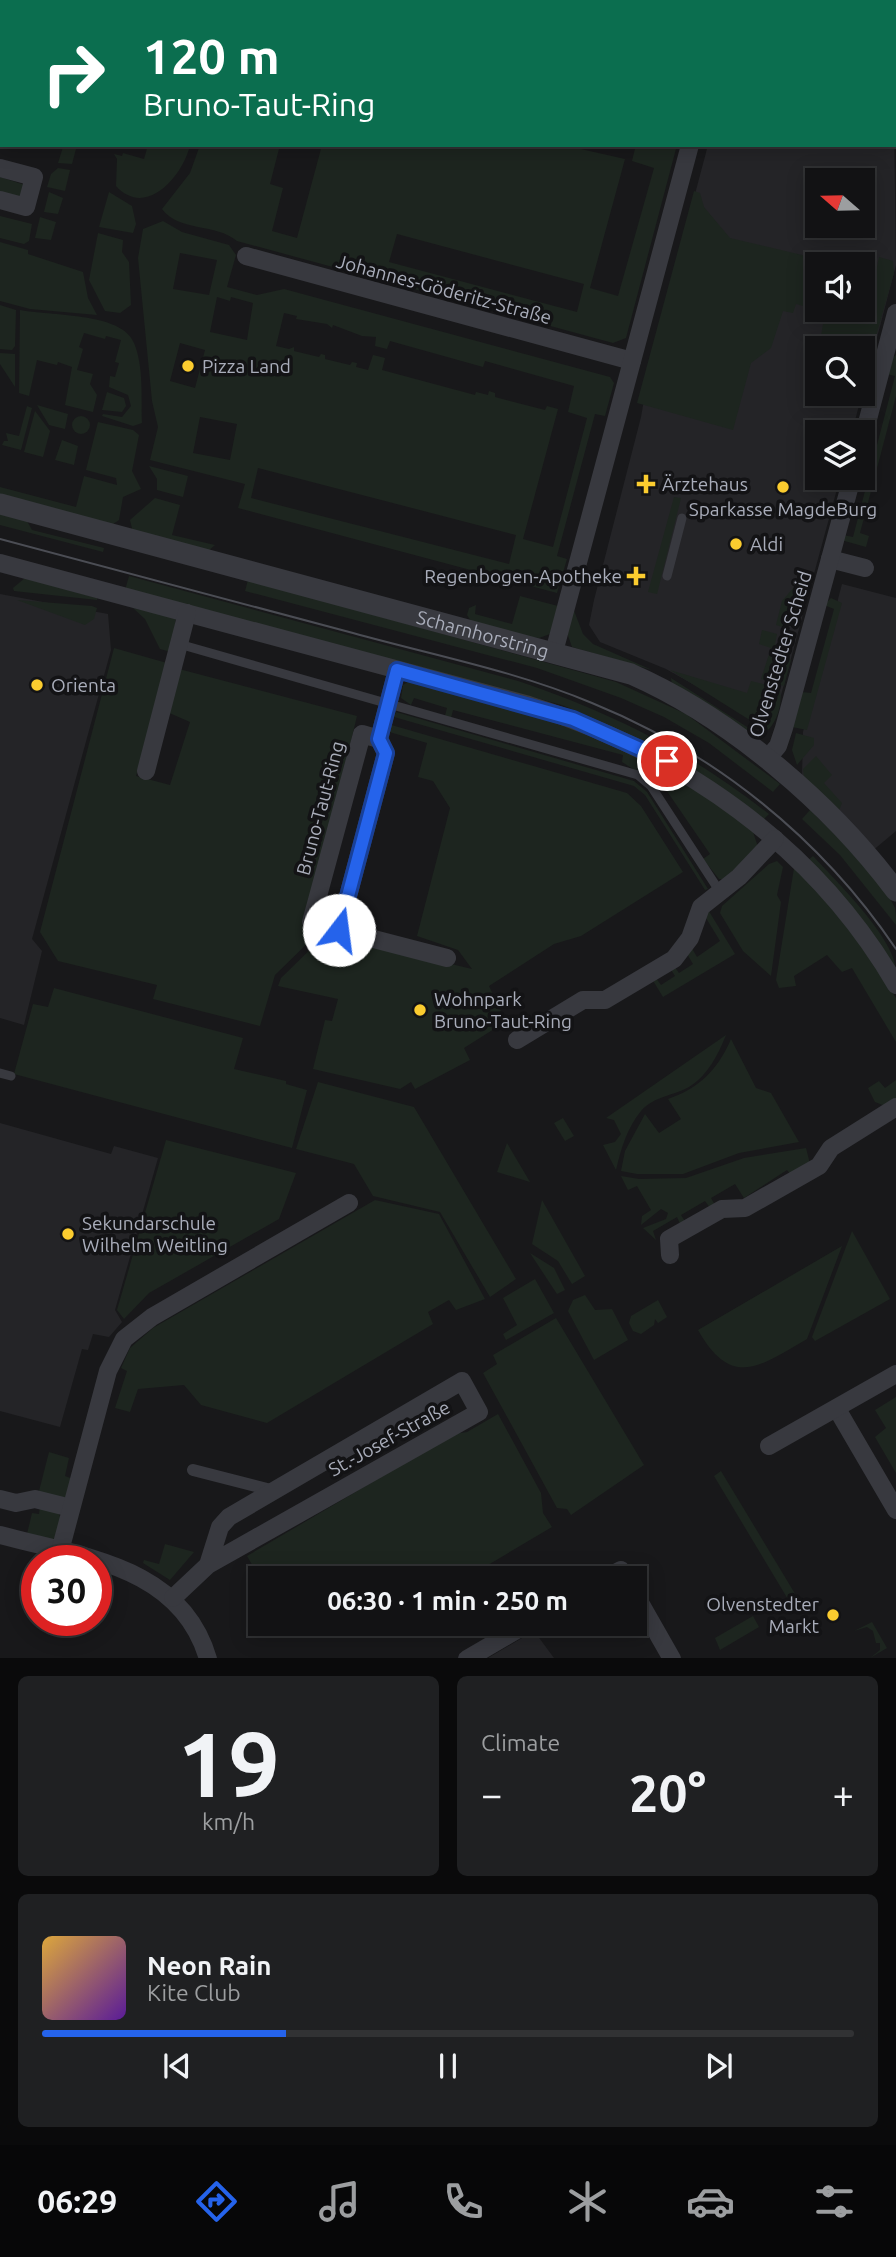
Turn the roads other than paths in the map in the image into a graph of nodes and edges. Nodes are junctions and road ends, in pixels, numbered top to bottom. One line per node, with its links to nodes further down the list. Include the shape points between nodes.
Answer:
1 (689, 147): 6 (street)
2 (0, 168): 3 (street, via 34,177 26,207)
3 (0, 200)
4 (246, 256): 6 (street, Johannes-Göderitz-Straße)
5 (896, 313): 7 (street)
6 (632, 361): 17 (street)
7 (868, 420)
8 (849, 490): 11 (street, Olvenstedter Scheid)
9 (0, 504): 17 (street, Scharnhorstring)
10 (682, 518): 14 (lane)
11 (830, 559): 13 (street, Olvenstedter Scheid); 21 (street, Olvenstedter Scheid, via 784,728 778,746)
12 (0, 563): 15 (street)
13 (865, 568)
14 (667, 576)
15 (187, 613): 16 (street); 18 (street)
16 (179, 644): 19 (lane); 22 (street)
17 (554, 652): 21 (street, Scharnhorstring, via 649,682)
18 (397, 670): 19 (street); 23 (street, via 601,729 699,780)
19 (388, 705): 20 (street); 25 (lane, via 638,775 651,786)
20 (379, 739): 26 (street, via 386,753); 26 (street, Bruno-Taut-Ring, via 362,734 311,922)
21 (766, 759): 24 (street, Scharnhorstring, via 838,825)
22 (146, 771)
23 (775, 839): 25 (street); 28 (street, via 850,918)
24 (896, 891)
25 (720, 892): 29 (street, via 699,910 689,939 674,959 605,1000 583,1000)
26 (339, 930): 27 (street, Bruno-Taut-Ring)
27 (447, 958)
28 (896, 985)
29 (517, 1040)
30 (0, 1073): 31 (lane)
31 (10, 1076)
32 (896, 1107): 34 (street, via 831,1148 820,1166 745,1208 722,1209 669,1239)
33 (349, 1203): 41 (street, via 152,1317 124,1339 108,1371)
34 (670, 1255)
35 (896, 1374): 36 (street)
36 (837, 1409): 37 (street); 42 (street)
37 (769, 1446)
38 (193, 1470): 39 (street)
39 (271, 1490): 46 (street, St.-Josef-Straße, via 224,1521); 46 (street, St.-Josef-Straße, via 462,1381 479,1412)
40 (0, 1499): 41 (street, via 16,1503 36,1499)
41 (71, 1508): 45 (street)
42 (896, 1510)
43 (0, 1535): 44 (street)
44 (38, 1545)
45 (62, 1545)
46 (208, 1564): 48 (street, St.-Josef-Straße)
47 (112, 1566): 48 (street, via 135,1573)
48 (173, 1598): 51 (street, via 201,1638)
49 (647, 1615): 53 (street)
50 (506, 1636): 52 (street)
51 (208, 1658)
52 (467, 1658)
53 (672, 1658)

